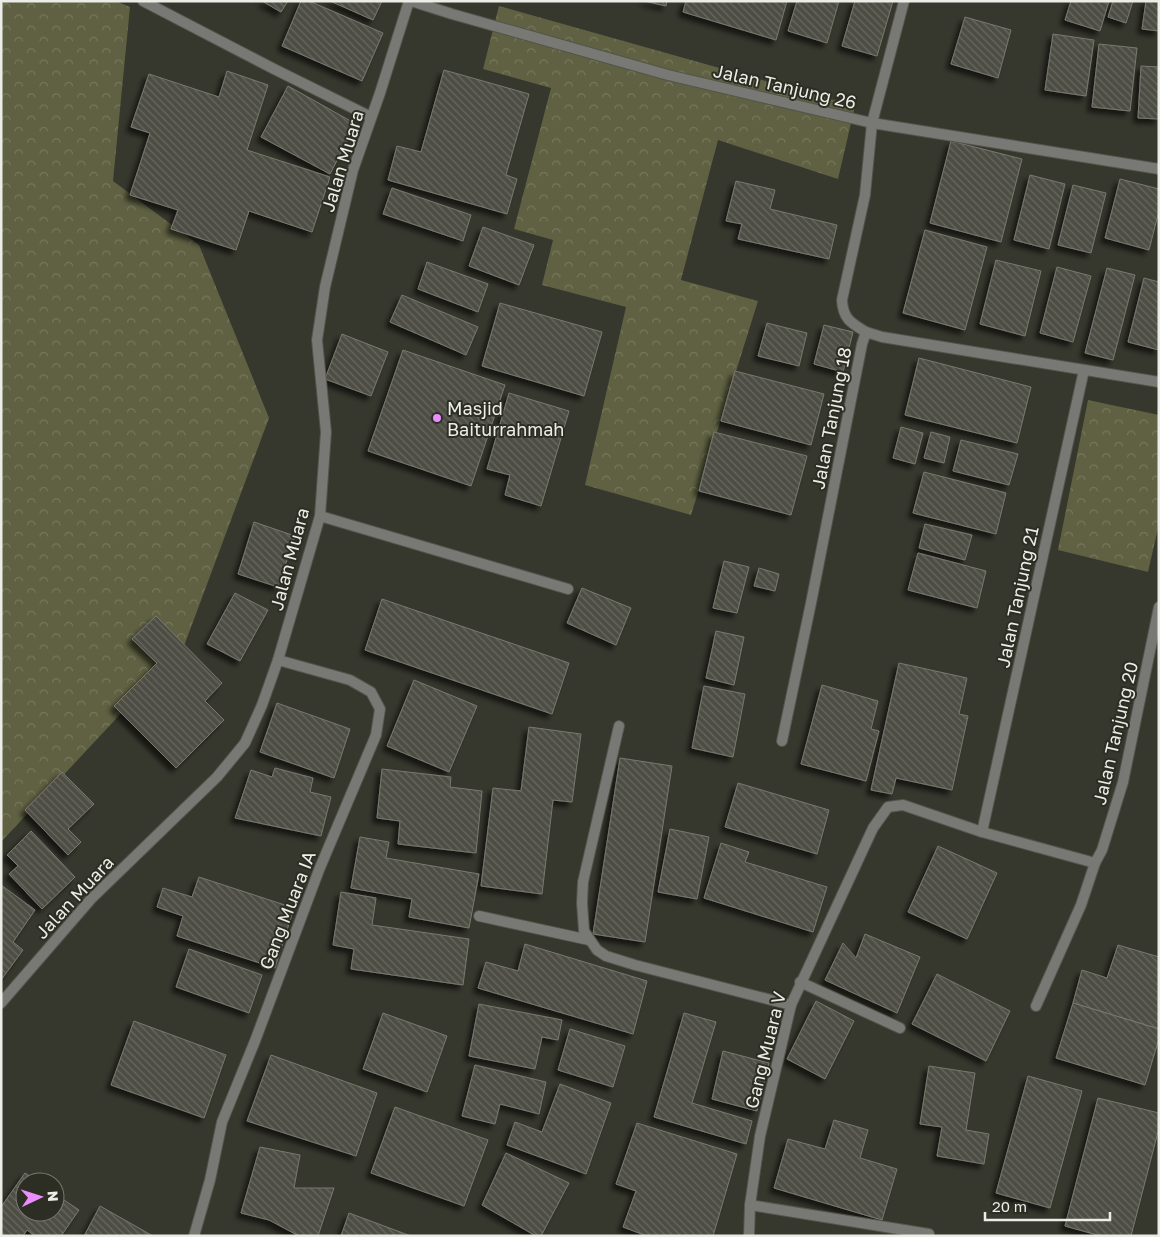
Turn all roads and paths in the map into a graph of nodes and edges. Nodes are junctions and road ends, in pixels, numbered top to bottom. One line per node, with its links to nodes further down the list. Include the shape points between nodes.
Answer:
1 (143, 1): 4 (street)
2 (410, 1): 4 (street, Jalan Muara); 5 (street, Jalan Tanjung 26, via 668,75)
3 (904, 1): 5 (street)
4 (371, 117): 10 (street, Jalan Muara, via 353,170 325,288 317,340 326,432)
5 (872, 123): 6 (street, Jalan Tanjung 26); 7 (street, via 865,194 842,300 843,311 851,323)
6 (1159, 169)
7 (866, 332): 8 (street, Jalan Tanjung 18); 15 (street, Jalan Tanjung 18)
8 (1084, 370): 9 (street, Jalan Tanjung 18); 16 (street, Jalan Tanjung 21)
9 (1159, 382)
10 (320, 516): 11 (street); 13 (street, Jalan Muara)
11 (568, 589)
12 (1159, 607): 17 (street, Jalan Tanjung 20, via 1123,782)
13 (278, 660): 21 (street, Jalan Muara, via 244,743 217,778 91,900); 27 (street, Gang Muara IA, via 350,680 371,692 380,710 376,735 319,870 222,1122)
14 (619, 726): 19 (street, via 583,882 584,931)
15 (782, 741)
16 (982, 832): 17 (street); 20 (street, Gang Muara V, via 903,806 888,807 873,828)
17 (1095, 863): 23 (street, Jalan Tanjung 20, via 1081,905)
18 (479, 916): 19 (street)
19 (589, 940): 22 (street, via 606,956)
20 (800, 982): 22 (street, Gang Muara V); 24 (street)
21 (1, 1003)
22 (790, 1004): 25 (street, Gang Muara V, via 760,1136)
23 (1036, 1006)
24 (900, 1028)
25 (750, 1205): 26 (street); 28 (street, Gang Muara V)
26 (929, 1234)
27 (194, 1236)
28 (749, 1236)

